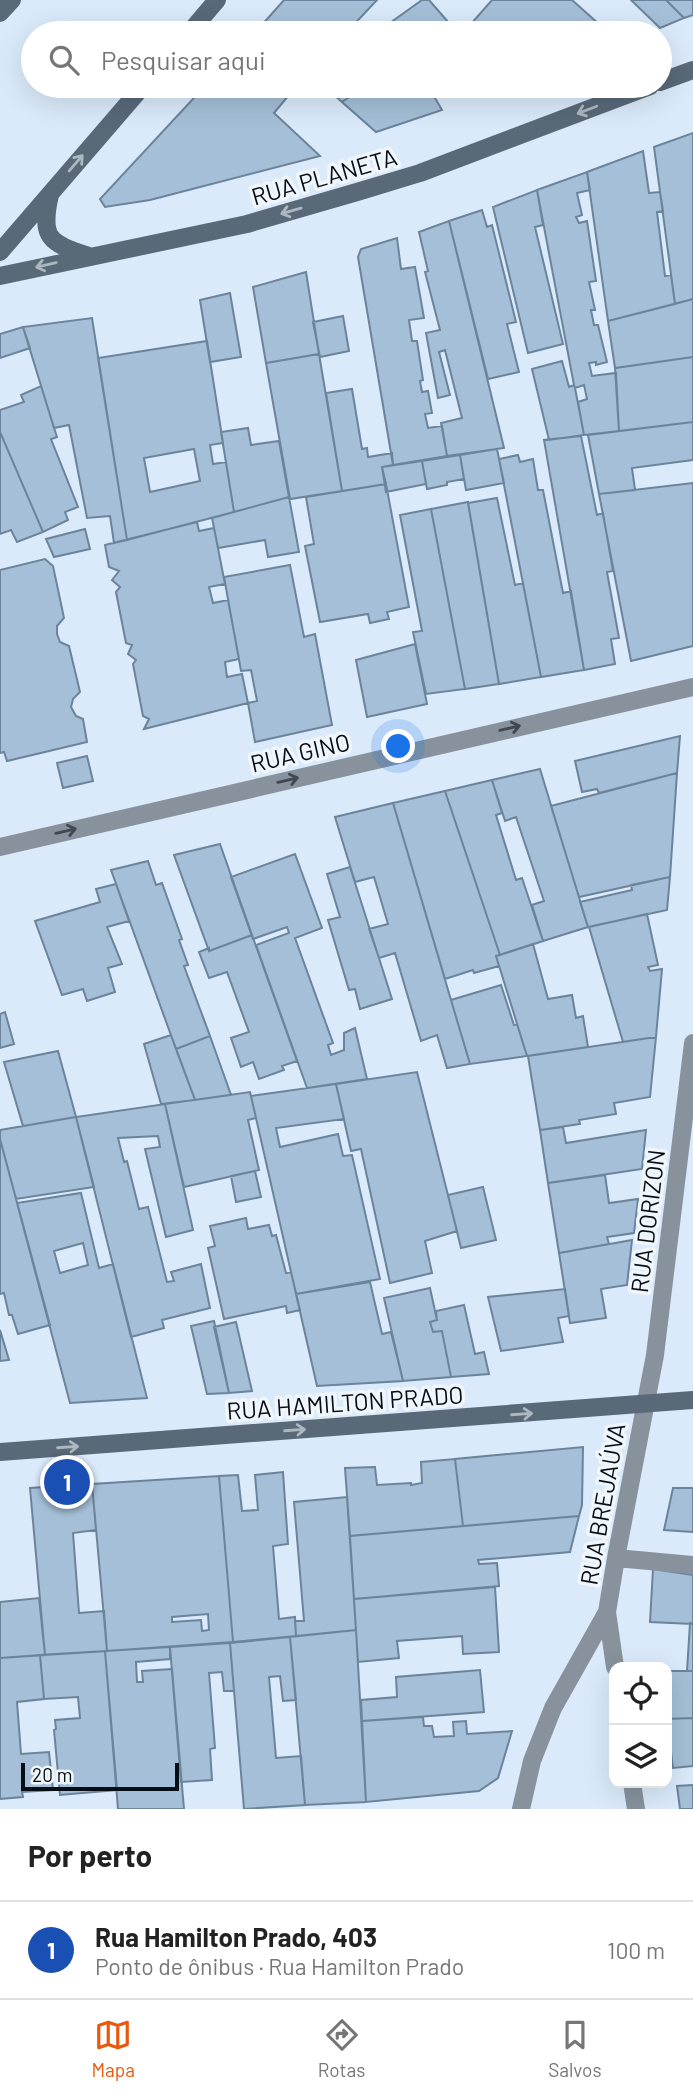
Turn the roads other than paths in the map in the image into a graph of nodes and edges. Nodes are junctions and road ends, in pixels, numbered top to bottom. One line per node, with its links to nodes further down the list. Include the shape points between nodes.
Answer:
1 (12, 0): 3 (main road)
2 (217, 0): 4 (main road)
3 (0, 13)
4 (199, 21)
5 (693, 70): 6 (main road)
6 (672, 78)
7 (133, 98): 9 (main road, one-way to 7)
8 (618, 98): 11 (main road, RUA PLANETA, one-way to 11, via 408,177 247,224)
9 (51, 192): 10 (main road); 11 (main road, via 47,233 60,247)
10 (0, 252)
11 (89, 256): 12 (main road, RUA PLANETA, one-way to 12)
12 (0, 276)
13 (693, 687): 14 (street, RUA GINO, one-way to 13)
14 (0, 846)
15 (693, 1043): 17 (street, RUA DORIZON)
16 (693, 1400): 17 (main road, RUA HAMILTON PRADO)
17 (645, 1404): 18 (main road, RUA HAMILTON PRADO, one-way to 17); 19 (street, RUA BREJAÚVA)
18 (0, 1452)
19 (616, 1558): 20 (street); 21 (street, RUA BREJAÚVA)
20 (693, 1565)
21 (607, 1612): 22 (street, RUA BREJAÚVA); 24 (street, RUA BREJAÚVA, via 553,1708 532,1761)
22 (614, 1662)
23 (633, 1788): 25 (street)
24 (521, 1809)
25 (636, 1809)

